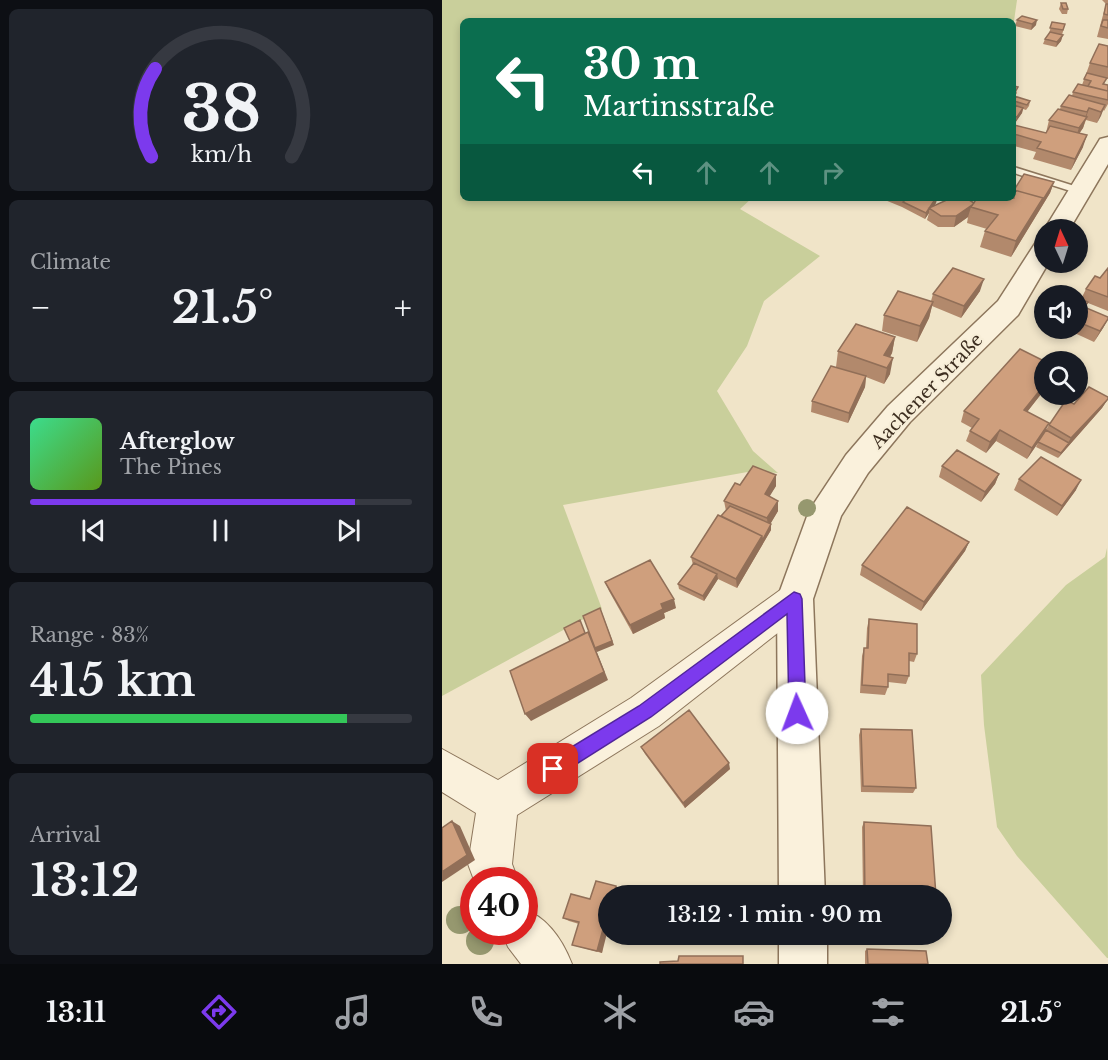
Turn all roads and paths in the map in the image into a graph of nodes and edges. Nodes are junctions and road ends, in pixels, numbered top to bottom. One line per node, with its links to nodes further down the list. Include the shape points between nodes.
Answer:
1 (1108, 144): 4 (street)
2 (1016, 171): 4 (lane)
3 (1016, 182): 4 (lane)
4 (1070, 188): 5 (street)
5 (1060, 219)
6 (1034, 266): 7 (street, Aachener Straße, via 1008,308 900,414 857,464 826,511)
7 (794, 599): 9 (street, via 645,712); 11 (street, Aachener Straße)
8 (442, 769): 9 (street)
9 (498, 803): 10 (street)
10 (491, 867)
11 (802, 885)
12 (535, 945): 14 (street)
13 (803, 945): 15 (street)
14 (549, 964)
15 (803, 964)

